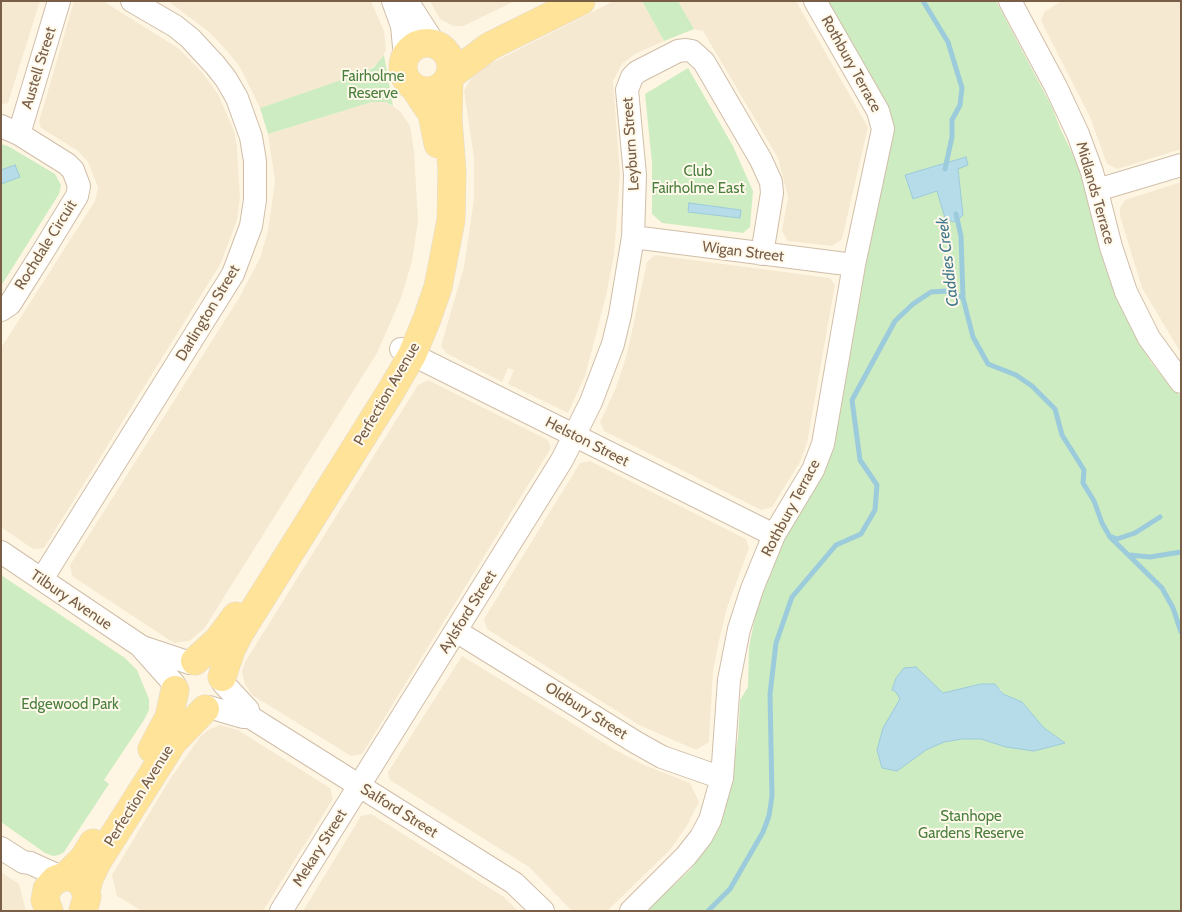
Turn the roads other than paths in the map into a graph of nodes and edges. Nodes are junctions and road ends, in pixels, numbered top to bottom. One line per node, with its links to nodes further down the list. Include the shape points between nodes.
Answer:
1 (59, 1): 13 (street, Austell Street)
2 (132, 1): 25 (street, Darlington Street, via 190,38 226,79 240,106 255,160 251,226 233,274)
3 (393, 1): 10 (street, via 402,26)
4 (407, 1): 9 (street)
5 (551, 1): 9 (main road, via 486,34)
6 (581, 1): 11 (main road, via 490,46)
7 (815, 1): 18 (street, Rothbury Terrace, via 878,111 883,129)
8 (1010, 1): 15 (street, Midlands Terrace, via 1067,110)
9 (437, 44): 10 (main road, via 420,43); 11 (main road, via 449,56)
10 (405, 57): 12 (main road, via 405,77)
11 (450, 77): 12 (main road, via 437,89 429,91); 20 (main road, Perfection Avenue, via 451,220 438,287)
12 (414, 87): 20 (main road, Perfection Avenue, via 435,121 440,156 440,192 438,228 429,275)
13 (10, 130): 19 (street, Rochdale Circuit, via 67,164 74,170 79,186 77,196 44,250 10,304)
14 (1181, 165): 15 (street)
15 (1097, 190): 21 (street, Midlands Terrace, via 1110,247 1126,292 1149,338)
16 (633, 237): 17 (street, Wigan Street); 17 (street, Leyburn Street, via 635,174 628,84 637,72 686,50 704,62 766,170 772,193); 22 (street, Leyburn Street, via 613,344)
17 (762, 254): 18 (street, Wigan Street)
18 (854, 265): 23 (street, Rothbury Terrace, via 823,444 812,470)
19 (1, 310)
20 (407, 352): 22 (street, Helston Street); 28 (main road, Perfection Avenue, via 382,384 229,627); 29 (main road, Perfection Avenue, via 231,650)
21 (1181, 382)
22 (575, 436): 23 (street, Helston Street); 26 (street, Aylsford Street)
23 (774, 535): 33 (street, Rothbury Terrace, via 752,589 734,651)
24 (1, 552): 25 (street, Tilbury Avenue)
25 (42, 579): 27 (street, Tilbury Avenue)
26 (456, 631): 33 (street, Oldbury Street, via 662,757); 34 (street, Aylsford Street)
27 (142, 647): 28 (street, Tilbury Avenue); 30 (street, Tilbury Avenue)
28 (192, 662): 29 (main road, via 209,663 219,671); 30 (main road, via 179,672)
29 (223, 680): 31 (main road, via 220,697); 32 (street, Salford Street, via 248,710)
30 (175, 687): 31 (main road, via 178,697 190,708); 36 (main road, Perfection Avenue, via 162,734 84,858)
31 (207, 708): 32 (street, Salford Street); 36 (main road, Perfection Avenue, via 173,742 89,879)
32 (250, 717): 34 (street, Salford Street)
33 (722, 778): 39 (street, Rothbury Terrace, via 710,820 701,837)
34 (359, 786): 37 (street, Mekary Street); 38 (street, Salford Street, via 514,883)
35 (1, 848): 36 (street, via 23,862)
36 (65, 899)
37 (281, 911)
38 (544, 911)
39 (631, 911)

